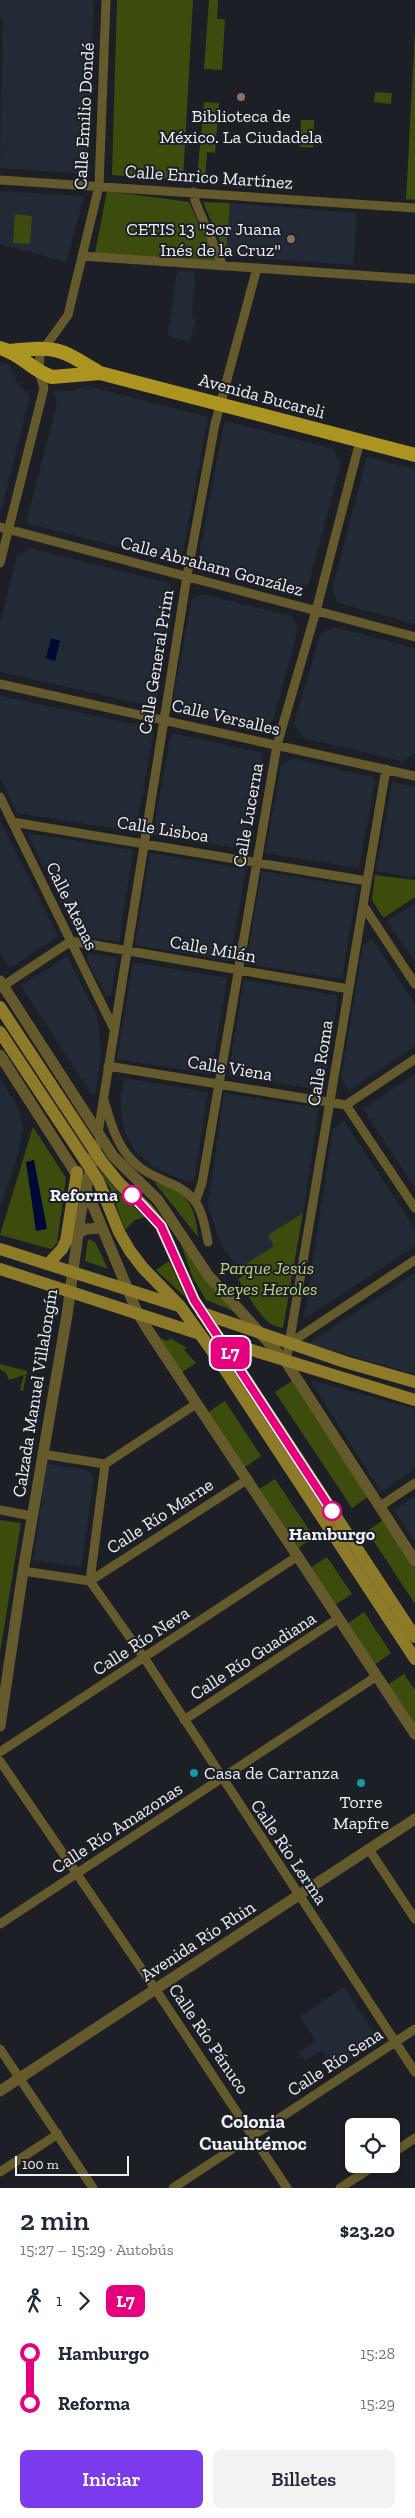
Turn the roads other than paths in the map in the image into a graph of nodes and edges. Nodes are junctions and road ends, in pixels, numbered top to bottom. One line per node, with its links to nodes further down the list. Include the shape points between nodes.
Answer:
1 (106, 0): 3 (street, Calle Emilio Dondé)
2 (0, 180): 3 (street, Calle Enrico Martínez)
3 (99, 186): 4 (street, Calle Enrico Martínez); 6 (street, Calle Emilio Dondé)
4 (194, 192): 5 (street, Calle Enrico Martínez); 7 (street)
5 (415, 208)
6 (82, 256): 7 (street); 10 (street, Calle Emilio Dondé, via 68,315)
7 (223, 266): 8 (street)
8 (257, 268): 9 (street); 14 (street, Calle General Prim)
9 (415, 279)
10 (44, 347): 11 (main road, Avenida Bucareli); 12 (street, Calle Emilio Dondé); 13 (main road, Avenida Bucareli, via 66,352)
11 (5, 349): 12 (main road, Avenida Bucareli)
12 (39, 371): 13 (main road, Avenida Bucareli, via 61,377); 17 (street, via 44,388)
13 (100, 373): 14 (main road, Avenida Bucareli)
14 (220, 404): 15 (main road, Avenida Bucareli); 19 (street, Calle General Prim)
15 (360, 441): 16 (main road, Avenida Bucareli); 20 (street, Calle Lucerna)
16 (415, 455)
17 (4, 528): 18 (street); 19 (street, Calle Abraham González)
18 (0, 563)
19 (187, 576): 20 (street, Calle Abraham González); 23 (street, Calle General Prim)
20 (316, 611): 21 (street, Calle Abraham González); 24 (street, Calle Lucerna)
21 (415, 637)
22 (0, 684): 23 (street, Calle Versalles)
23 (163, 720): 24 (street, Calle Versalles); 29 (street, Calle General Prim)
24 (277, 745): 25 (street, Calle Versalles); 30 (street, Calle Lucerna)
25 (386, 770): 26 (street, Calle Versalles); 31 (street, Calle Roma)
26 (415, 776)
27 (0, 798): 28 (street, Calle Atenas)
28 (12, 822): 29 (street, Calle Lisboa); 33 (street, Calle Atenas)
29 (144, 842): 30 (street, Calle Lisboa); 34 (street, Calle General Prim)
30 (256, 861): 31 (street, Calle Lisboa); 35 (street, Calle Lucerna)
31 (367, 881): 32 (street, Calle Roma)
32 (363, 905): 36 (street); 38 (street, Calle Roma)
33 (71, 941): 34 (street, Calle Milán); 37 (street); 40 (street, Calle Atenas)
34 (126, 951): 35 (street, Calle Milán); 40 (street, Calle General Prim)
35 (239, 970): 38 (street, Calle Milán); 45 (street, Calle Lucerna)
36 (415, 984)
37 (1, 985): 49 (street)
38 (349, 989): 47 (street, Calle Roma)
39 (0, 1007): 50 (main road)
40 (114, 1029): 44 (street, Calle General Prim)
41 (0, 1032): 51 (main road)
42 (0, 1055): 52 (street)
43 (415, 1059): 48 (street)
44 (108, 1066): 45 (street, Calle Viena); 46 (street, Calzada Manuel Villalongín)
45 (219, 1083): 47 (street, Calle Viena); 54 (street, Calle Lucerna, via 202,1183)
46 (104, 1098): 49 (street, Calzada Manuel Villalongín); 54 (street, via 113,1130 127,1155 144,1172 178,1187)
47 (330, 1101): 48 (street, Calle Viena); 72 (street, Calle Roma)
48 (346, 1105): 55 (street)
49 (98, 1133): 50 (street, Calzada Manuel Villalongín); 69 (street, via 122,1167 166,1210 216,1286)
50 (94, 1151): 51 (street, Calzada Manuel Villalongín); 68 (main road, via 120,1184 161,1226 182,1276)
51 (91, 1168): 53 (street, Calzada Manuel Villalongín); 66 (main road, via 130,1251)
52 (76, 1172): 53 (street); 61 (main road, via 66,1241)
53 (86, 1189): 56 (street); 57 (street, Calzada Manuel Villalongín)
54 (196, 1200): 58 (street)
55 (415, 1208)
56 (101, 1228): 57 (street); 64 (street)
57 (78, 1232): 63 (street, Calzada Manuel Villalongín)
58 (208, 1242)
59 (0, 1249): 61 (main road)
60 (415, 1260): 72 (street)
61 (49, 1263): 63 (main road)
62 (0, 1270): 65 (main road)
63 (72, 1270): 64 (main road); 65 (street, Calzada Manuel Villalongín)
64 (127, 1288): 66 (main road); 67 (street)
65 (70, 1292): 67 (main road); 77 (street, Calzada Manuel Villalongín)
66 (180, 1306): 68 (main road); 70 (main road)
67 (138, 1314): 70 (main road); 76 (street)
68 (203, 1314): 69 (main road); 71 (main road)
69 (261, 1333): 72 (main road); 73 (street)
70 (199, 1334): 71 (main road); 91 (main road)
71 (222, 1341): 73 (main road); 89 (main road)
72 (290, 1343): 73 (street, Calle Roma); 74 (main road)
73 (286, 1362): 75 (main road); 81 (street)
74 (415, 1382)
75 (415, 1400)
76 (196, 1404): 78 (street); 79 (street)
77 (42, 1454): 78 (street); 83 (street, Calzada Manuel Villalongín)
78 (105, 1464): 87 (street)
79 (248, 1479): 84 (street); 87 (street, Calle Río Marne)
80 (415, 1482): 81 (street)
81 (379, 1506): 85 (street)
82 (0, 1510): 83 (street)
83 (32, 1516): 86 (street, Calzada Manuel Villalongín)
84 (298, 1556): 88 (street); 90 (street, Calle Río Neva)
85 (415, 1561)
86 (23, 1571): 87 (street); 94 (street, Calzada Manuel Villalongín)
87 (90, 1581): 90 (street, Calle Río Lerma)
88 (339, 1618): 92 (street); 93 (street, Calle Río Guadiana)
89 (415, 1637)
90 (145, 1659): 93 (street, Calle Río Lerma); 96 (street, Calle Río Neva)
91 (415, 1659)
92 (377, 1676): 95 (street); 98 (street, Calle Río Amazonas)
93 (184, 1720): 98 (street, Calle Río Lerma)
94 (0, 1726)
95 (415, 1734)
96 (0, 1752)
97 (0, 1761): 101 (street, Calle Río Pánuco)
98 (221, 1779): 101 (street, Calle Río Amazonas); 102 (street, Calle Río Lerma)
99 (415, 1819): 100 (street, Avenida Río Rhin)
100 (370, 1851): 102 (street, Avenida Río Rhin); 103 (street)
101 (77, 1873): 104 (street, Calle Río Amazonas); 105 (street, Calle Río Pánuco)
102 (299, 1896): 105 (street, Avenida Río Rhin); 107 (street, Calle Río Lerma)
103 (415, 1919)
104 (0, 1924)
105 (156, 1990): 110 (street, Avenida Río Rhin); 113 (street, Calle Río Pánuco)
106 (415, 2029): 107 (street, Calle Río Sena)
107 (394, 2043): 109 (street, Calle Río Lerma); 113 (street, Calle Río Sena)
108 (0, 2049): 110 (street)
109 (415, 2072)
110 (20, 2078): 111 (street, Avenida Río Rhin); 112 (street)
111 (0, 2091)
112 (58, 2134): 116 (street); 118 (street)
113 (252, 2135): 119 (street, Calle Río Sena); 120 (street, Calle Río Pánuco)
114 (415, 2138): 115 (street)
115 (400, 2148)
116 (0, 2172)
117 (363, 2173): 121 (street)
118 (93, 2188)
119 (173, 2188)
120 (287, 2188)
121 (340, 2188)

